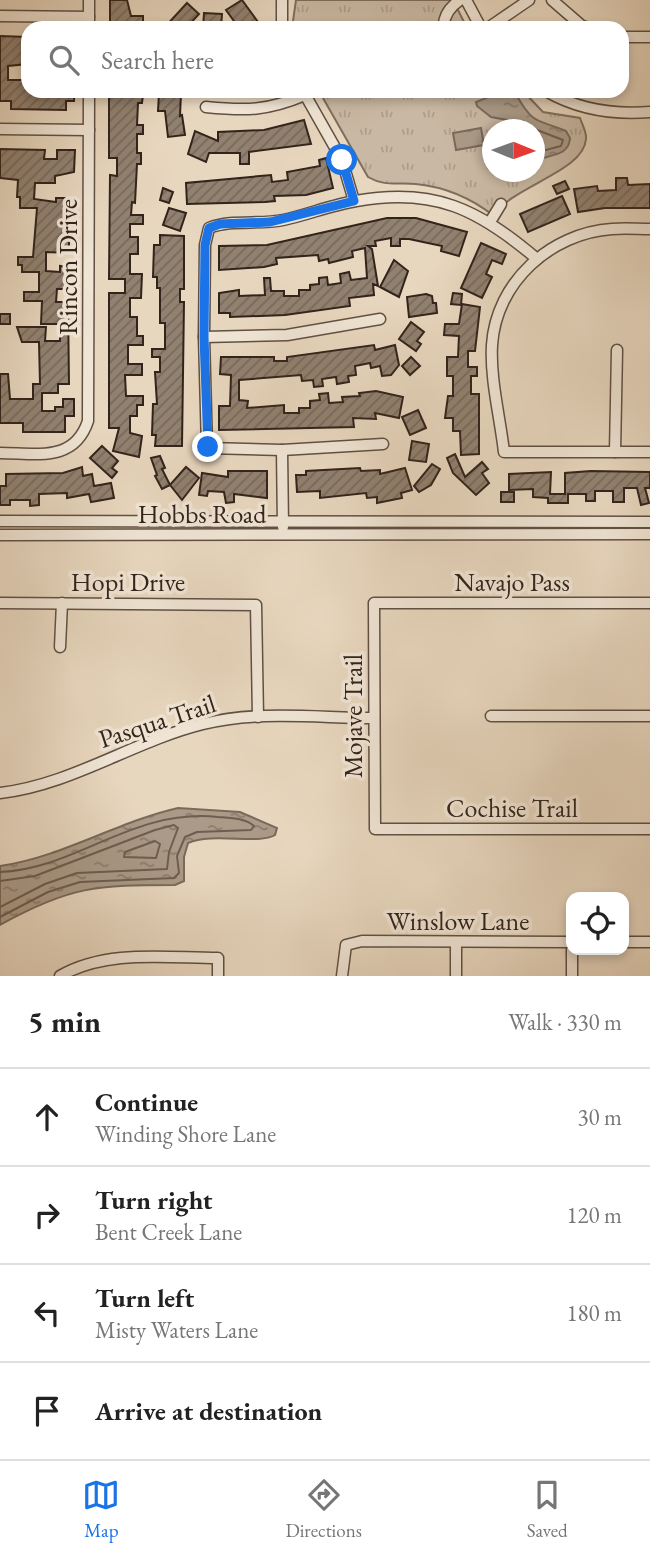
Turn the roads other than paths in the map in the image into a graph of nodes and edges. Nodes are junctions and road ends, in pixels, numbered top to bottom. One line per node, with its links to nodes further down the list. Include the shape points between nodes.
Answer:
1 (89, 0): 8 (street)
2 (282, 0): 10 (street)
3 (460, 0): 11 (street)
4 (466, 0): 12 (street)
5 (529, 0): 13 (street)
6 (552, 0): 14 (street)
7 (0, 16): 8 (street)
8 (89, 17): 9 (street)
9 (89, 21)
10 (282, 21)
11 (443, 21)
12 (477, 21)
13 (498, 21)
14 (576, 21)
15 (629, 37): 16 (street)
16 (650, 37)
17 (89, 98): 24 (street, Rincon Drive)
18 (294, 98): 21 (street, via 273,108 246,111)
19 (307, 98): 25 (street, via 342,160)
20 (564, 98): 22 (street, via 592,110)
21 (206, 107)
22 (650, 112)
23 (0, 129): 24 (street)
24 (89, 130): 37 (street, Rincon Drive, via 88,421 79,441 60,452)
25 (354, 201): 27 (street, via 406,196 433,200); 31 (street, via 270,222 209,228)
26 (501, 204): 27 (street)
27 (490, 222): 29 (street)
28 (650, 229): 29 (street, via 611,229 574,237)
29 (537, 259): 35 (street, via 505,297 492,346 504,452)
30 (380, 319): 31 (street, via 287,335)
31 (204, 337): 34 (street, via 208,447)
32 (617, 350): 35 (street)
33 (383, 444): 34 (street)
34 (282, 450): 40 (street)
35 (615, 452): 36 (street)
36 (650, 452)
37 (0, 453)
38 (404, 521): 40 (street, Hobbs Road); 41 (street, Hobbs Road); 42 (street)
39 (0, 522): 40 (street, Hobbs Road)
40 (283, 522): 45 (street)
41 (650, 522)
42 (404, 534): 43 (street, Hobbs Road); 45 (street, Hobbs Road)
43 (650, 534)
44 (0, 535): 45 (street, Hobbs Road)
45 (282, 536)
46 (0, 603): 47 (street, Hopi Drive)
47 (62, 603): 50 (street); 53 (street, Hopi Drive, via 256,605)
48 (374, 603): 49 (street, Navajo Pass); 54 (street, Mojave Trail)
49 (650, 603)
50 (60, 647)
51 (491, 716): 52 (street)
52 (650, 716)
53 (258, 717): 54 (street, Pasqua Trail); 55 (street, Pasqua Trail, via 204,723 36,786)
54 (374, 718): 56 (street, Mojave Trail)
55 (0, 793)
56 (375, 829): 57 (street, Cochise Trail)
57 (650, 829)
58 (456, 942): 59 (street, Winslow Lane); 65 (street, Winslow Lane, via 346,944); 66 (street)
59 (566, 942)
60 (629, 942): 61 (street)
61 (650, 942)
62 (572, 955): 67 (street)
63 (60, 976): 64 (street, via 114,958 218,958)
64 (218, 976)
65 (342, 976)
66 (456, 976)
67 (572, 976)

